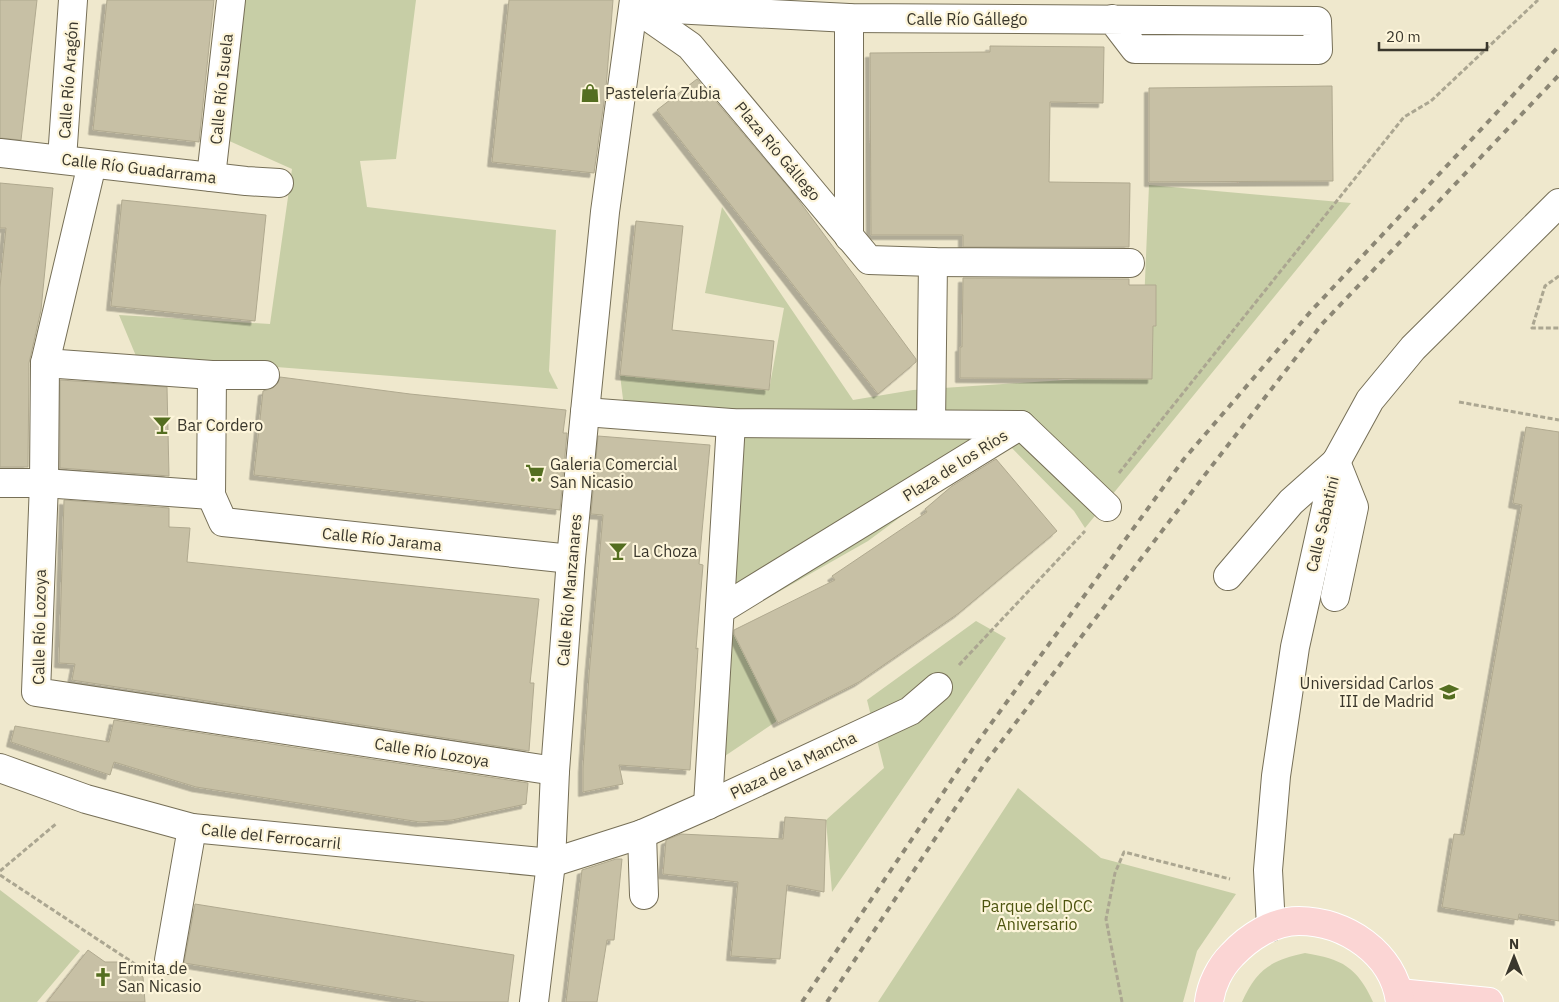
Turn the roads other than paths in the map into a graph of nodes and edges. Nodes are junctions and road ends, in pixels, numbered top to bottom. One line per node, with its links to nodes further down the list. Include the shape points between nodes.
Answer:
1 (73, 0): 11 (street, Calle Río Aragón)
2 (231, 0): 13 (street, Calle Río Isuela)
3 (634, 3): 4 (street, Calle Río Gállego); 16 (street, Plaza Río Gállego, via 690,46); 22 (street, Calle Río Manzanares, via 605,212)
4 (821, 9): 8 (street, Calle Río Gállego)
5 (1000, 9): 8 (street, Calle Río Gállego); 9 (street, Calle Río Gállego)
6 (1160, 10): 7 (street, Calle Río Gállego); 9 (street, Calle Río Gállego)
7 (1317, 10): 9 (street, Calle Río Gállego, via 1318,50 1134,49)
8 (849, 18): 16 (street)
9 (1112, 19)
10 (0, 153): 11 (street, Calle Río Guadarrama)
11 (62, 159): 12 (street, Calle Río Guadarrama)
12 (92, 164): 13 (street, Calle Río Guadarrama); 19 (street, Calle Río Lozoya)
13 (211, 177): 14 (street, Calle Río Guadarrama)
14 (279, 183)
15 (1559, 203): 26 (street, Calle Sabatini, via 1413,348 1370,400)
16 (849, 237): 17 (street, Plaza Río Gállego, via 869,260)
17 (933, 262): 18 (street, Plaza Río Gállego); 24 (street)
18 (1130, 263)
19 (45, 363): 20 (street); 28 (street, Calle Río Lozoya)
20 (212, 375): 21 (street); 29 (street, Calle Río Jarama)
21 (265, 375)
22 (585, 412): 23 (street, Plaza de los Ríos); 31 (street, Calle Río Manzanares)
23 (731, 423): 24 (street, Plaza de los Ríos); 34 (street)
24 (931, 424): 25 (street, Plaza de los Ríos)
25 (1021, 425): 30 (street); 34 (street, Plaza de los Ríos)
26 (1336, 462): 32 (street, via 1291,502); 33 (street, via 1354,507); 43 (street, Calle Sabatini, via 1295,647 1278,767 1268,870)
27 (0, 482): 28 (street)
28 (44, 483): 29 (street); 37 (street, Calle Río Lozoya, via 36,692)
29 (210, 495): 31 (street, Calle Río Jarama, via 223,522)
30 (1107, 507)
31 (571, 559): 37 (street, Calle Río Manzanares)
32 (1228, 576)
33 (1335, 597)
34 (720, 610): 38 (street)
35 (938, 687): 38 (street, Plaza de la Mancha, via 910,711)
36 (0, 768): 39 (street, Calle del Ferrocarril, via 86,799)
37 (555, 770): 41 (street, Calle Río Manzanares)
38 (708, 805): 40 (street, Plaza de la Mancha)
39 (192, 828): 41 (street, Calle del Ferrocarril); 44 (street)
40 (642, 834): 41 (street, Plaza de la Mancha); 42 (street)
41 (550, 863): 46 (street, Calle Río Manzanares)
42 (644, 895)
43 (1271, 927): 45 (main road, via 1297,921 1324,923 1349,932 1371,947 1388,968); 47 (main road, via 1244,942 1223,964 1210,992)
44 (168, 960)
45 (1400, 998): 48 (main road)
46 (534, 1002)
47 (1209, 1002)
48 (1489, 1002)

